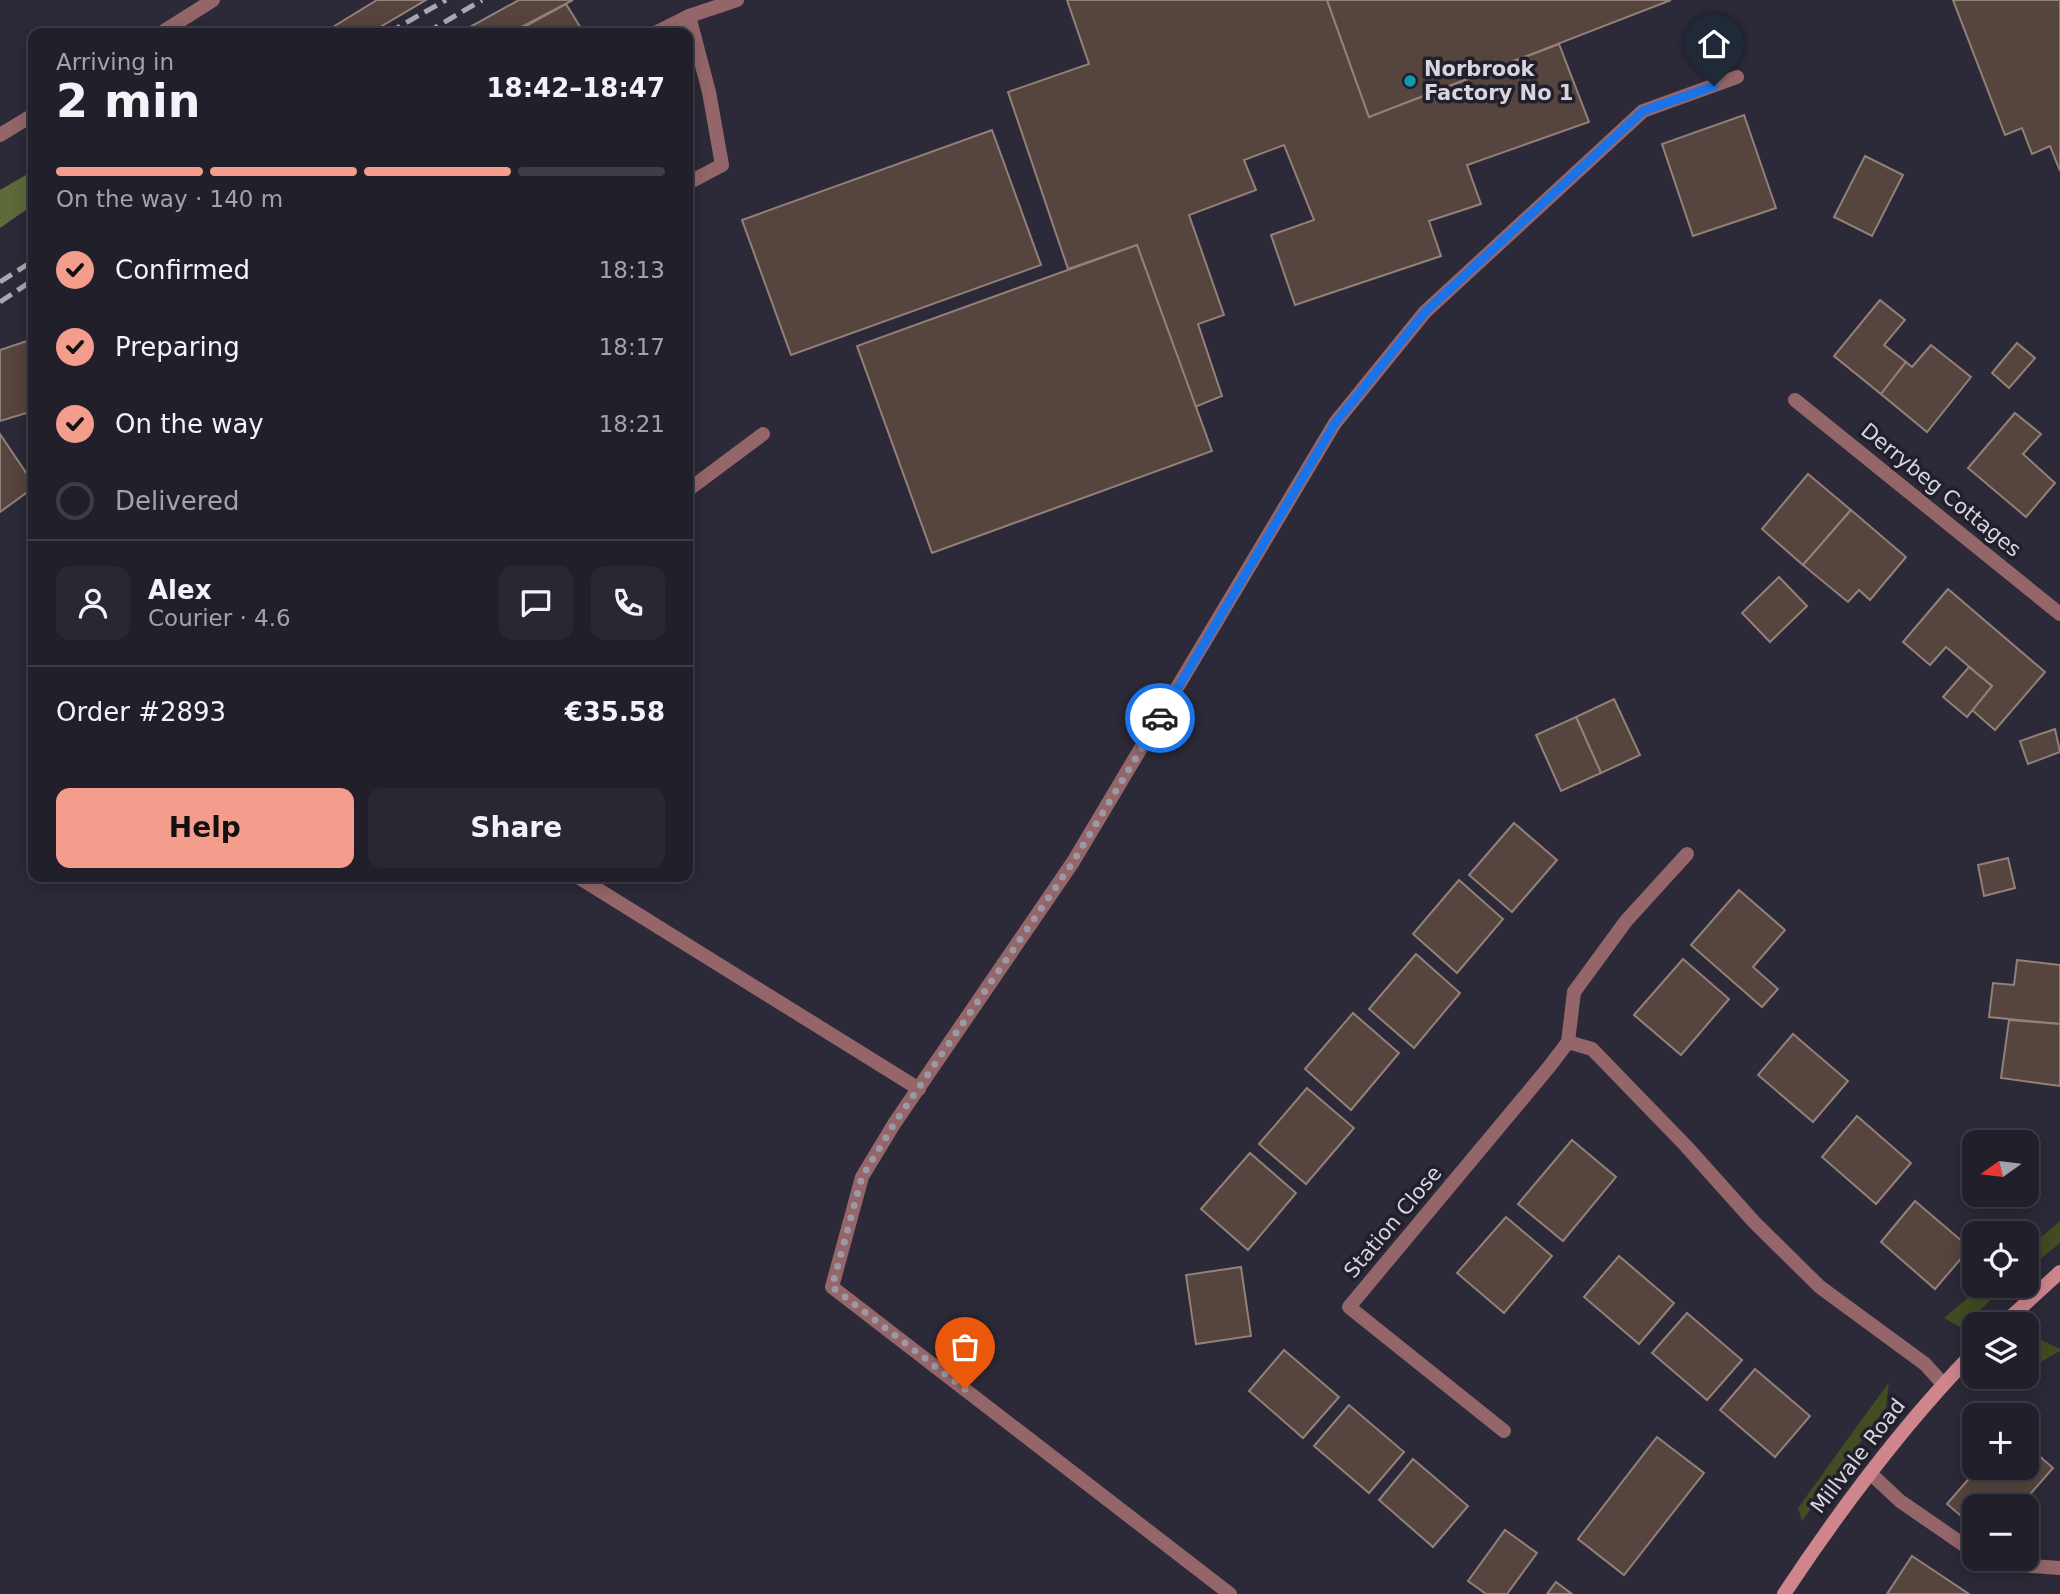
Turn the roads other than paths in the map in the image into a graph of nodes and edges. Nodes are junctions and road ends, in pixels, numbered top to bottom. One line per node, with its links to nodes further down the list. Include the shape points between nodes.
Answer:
1 (213, 0): 4 (street)
2 (737, 0): 3 (street)
3 (689, 16): 5 (street); 6 (street)
4 (169, 28)
5 (665, 28)
6 (692, 28)
7 (693, 31): 11 (street, via 722,165)
8 (1737, 77): 19 (street, via 1643,111 1425,312 1335,423 1073,862)
9 (28, 118): 10 (street)
10 (0, 135)
11 (693, 180)
12 (1795, 400): 15 (street, Derrybeg Cottages)
13 (764, 434): 14 (street)
14 (693, 486)
15 (2060, 614)
16 (1687, 854): 18 (street, via 1626,920 1574,992)
17 (586, 882): 19 (street)
18 (1568, 1042): 23 (street, via 1592,1049 1820,1287 1924,1364); 24 (street, Station Close, via 1349,1307)
19 (919, 1089): 29 (street, via 862,1177 832,1287)
20 (2060, 1272): 21 (main road)
21 (2016, 1312)
22 (1962, 1364): 23 (main road, Millvale Road)
23 (1943, 1384): 25 (main road, Millvale Road)
24 (1504, 1431)
25 (1870, 1473): 26 (street, via 1900,1501); 30 (main road, Millvale Road)
26 (1962, 1544)
27 (2039, 1566): 28 (street)
28 (2060, 1568)
29 (1230, 1594)
30 (1784, 1594)

